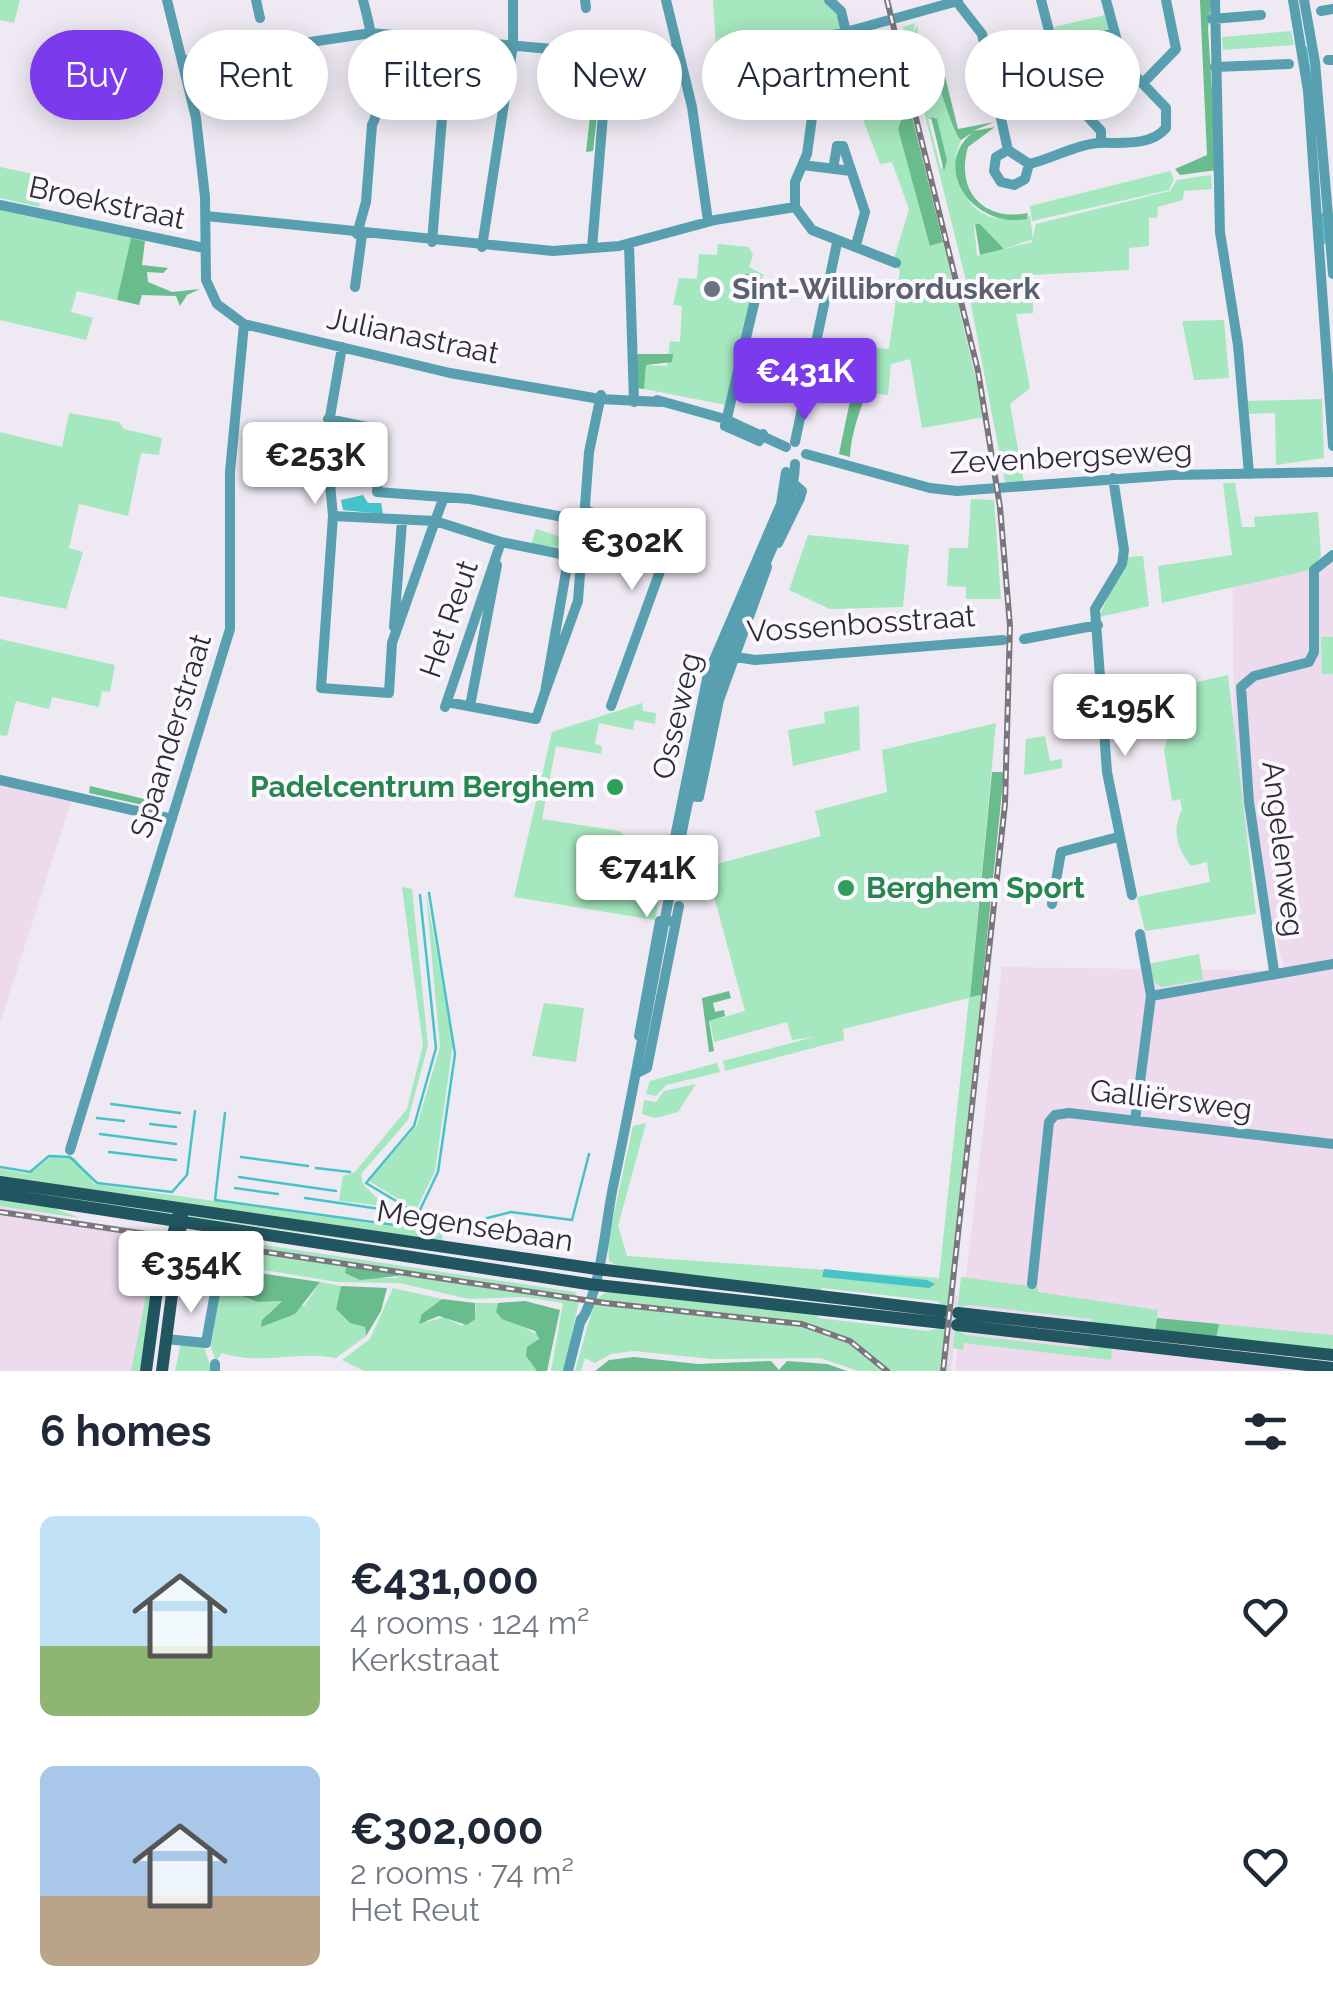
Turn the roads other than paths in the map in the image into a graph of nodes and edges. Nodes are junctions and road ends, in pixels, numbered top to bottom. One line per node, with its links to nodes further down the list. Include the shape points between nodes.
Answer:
1 (167, 0): 25 (street)
2 (256, 0): 15 (street)
3 (363, 0): 17 (street)
4 (512, 0): 18 (street)
5 (666, 0): 44 (street, via 692,107)
6 (828, 0): 19 (street, via 841,10)
7 (1041, 0): 21 (street)
8 (1106, 0): 22 (street)
9 (1166, 0): 28 (street, via 1176,49)
10 (1215, 0): 16 (street)
11 (1293, 0): 24 (street)
12 (1304, 0): 24 (street)
13 (958, 1): 20 (street); 36 (street, via 982,34)
14 (1261, 15): 16 (street)
15 (260, 18)
16 (1212, 20): 27 (street)
17 (370, 30)
18 (513, 30)
19 (846, 30)
20 (853, 30)
21 (1049, 30)
22 (1113, 30)
23 (348, 36): 25 (street)
24 (1305, 38): 53 (street)
25 (182, 61): 43 (street, via 196,118)
26 (1289, 64): 27 (street)
27 (1215, 67): 70 (street)
28 (1142, 83): 35 (street, via 1169,115 1162,134 1118,146)
29 (375, 120): 45 (street)
30 (442, 120): 46 (street)
31 (501, 120): 50 (street)
32 (602, 120): 52 (street)
33 (810, 120): 38 (street)
34 (1092, 120): 35 (street)
35 (1102, 142): 37 (street)
36 (1008, 150): 37 (street); 37 (street, via 994,164 1001,182 1020,183)
37 (1029, 164)
38 (803, 165): 39 (street); 42 (street)
39 (833, 169): 40 (street); 40 (street, via 837,146 843,146)
40 (851, 171): 49 (street, via 865,218)
41 (0, 205): 51 (street, Broekstraat)
42 (795, 206): 44 (street); 48 (street, via 807,226)
43 (206, 216): 45 (street); 51 (street)
44 (708, 222): 47 (street)
45 (360, 234): 46 (street); 57 (street)
46 (432, 242): 50 (street)
47 (629, 244): 52 (street); 62 (street)
48 (837, 244): 49 (street); 65 (street)
49 (856, 245): 54 (street)
50 (482, 246): 52 (street)
51 (204, 248): 58 (street, via 216,304)
52 (592, 248)
53 (1328, 256): 55 (street); 60 (street)
54 (896, 263)
55 (1333, 274)
56 (747, 278): 63 (street, via 759,283)
57 (355, 287)
58 (244, 324): 59 (street, Julianastraat); 91 (street, Spaanderstraat, via 230,472 230,629)
59 (342, 348): 61 (street, Julianastraat, via 450,374); 64 (street, Het Reut)
60 (1330, 372): 66 (street)
61 (601, 396): 62 (street, Julianastraat); 75 (street)
62 (634, 399): 63 (street, Julianastraat)
63 (725, 418): 65 (street, Julianastraat, via 726,426 759,441 763,434)
64 (328, 419): 73 (street, via 381,430 376,492); 74 (street, Het Reut)
65 (790, 444): 67 (street, Julianastraat, via 803,445); 68 (street, via 784,457)
66 (1333, 446)
67 (806, 454): 68 (street); 71 (street, Zevenbergseweg, via 957,491)
68 (791, 468): 72 (street, Osseweg)
69 (1333, 470): 70 (street, Zevenbergseweg)
70 (1248, 474): 71 (street, Zevenbergseweg)
71 (1113, 478): 82 (street, via 1124,550 1097,603)
72 (790, 491): 86 (street, Osseweg, via 802,491); 93 (street, Osseweg, via 709,670)
73 (444, 497): 75 (street); 76 (street, Het Reut)
74 (333, 516): 77 (street, Het Reut); 85 (street, Het Reut, via 320,688 389,693)
75 (584, 519): 80 (street); 80 (street, via 671,541); 81 (street)
76 (435, 521): 77 (street, Het Reut); 78 (street, Het Reut); 85 (street, Het Reut)
77 (402, 522): 85 (street, Het Reut)
78 (500, 548): 81 (street, Het Reut); 88 (street, Het Reut); 88 (street, Het Reut, via 446,704)
79 (1333, 555): 100 (street, Angelenweg, via 1314,570 1309,662 1254,676 1241,687 1251,821)
80 (666, 556): 89 (street)
81 (575, 557): 87 (street); 87 (street, via 578,601)
82 (1098, 625): 83 (street); 92 (street, via 1106,772)
83 (1024, 639)
84 (1002, 640): 86 (street, Vossenbosstraat, via 755,660)
85 (392, 644)
86 (728, 656): 93 (street, Osseweg, via 695,797)
87 (546, 692): 88 (street, Het Reut, via 536,719)
88 (470, 706)
89 (611, 706)
90 (0, 780): 91 (street)
91 (172, 820): 105 (street, Spaanderstraat)
92 (1118, 837): 94 (street); 95 (street, via 1061,852)
93 (676, 846): 97 (street, Osseweg)
94 (1132, 895)
95 (1052, 904)
96 (679, 906): 97 (street, Osseweg)
97 (671, 921): 102 (street, Osseweg, via 654,974); 102 (street, Osseweg, via 647,1068)
98 (1140, 934): 101 (street)
99 (1333, 964): 100 (street)
100 (1274, 971): 101 (street)
101 (1151, 996): 103 (street)
102 (639, 1072): 110 (street, Osseweg)
103 (1136, 1121): 104 (street, Galliërsweg); 113 (street, Galliërsweg, via 1069,1113 1049,1122)
104 (1333, 1144)
105 (70, 1150)
106 (0, 1182): 108 (main road, Megensebaan)
107 (0, 1194): 109 (main road, Megensebaan)
108 (182, 1209): 109 (main road); 110 (main road, Megensebaan)
109 (178, 1224): 112 (main road, Megensebaan); 115 (main road); 118 (main road)
110 (594, 1269): 112 (street, Osseweg); 114 (main road, Megensebaan)
111 (219, 1271): 115 (street, via 206,1343)
112 (591, 1284): 114 (main road, Megensebaan); 120 (street, Osseweg)
113 (1032, 1284)
114 (950, 1318): 116 (main road, Megensebaan); 117 (main road, Megensebaan)
115 (166, 1339): 119 (main road)
116 (1333, 1354)
117 (1333, 1368)
118 (146, 1371)
119 (162, 1371)
120 (568, 1371)

